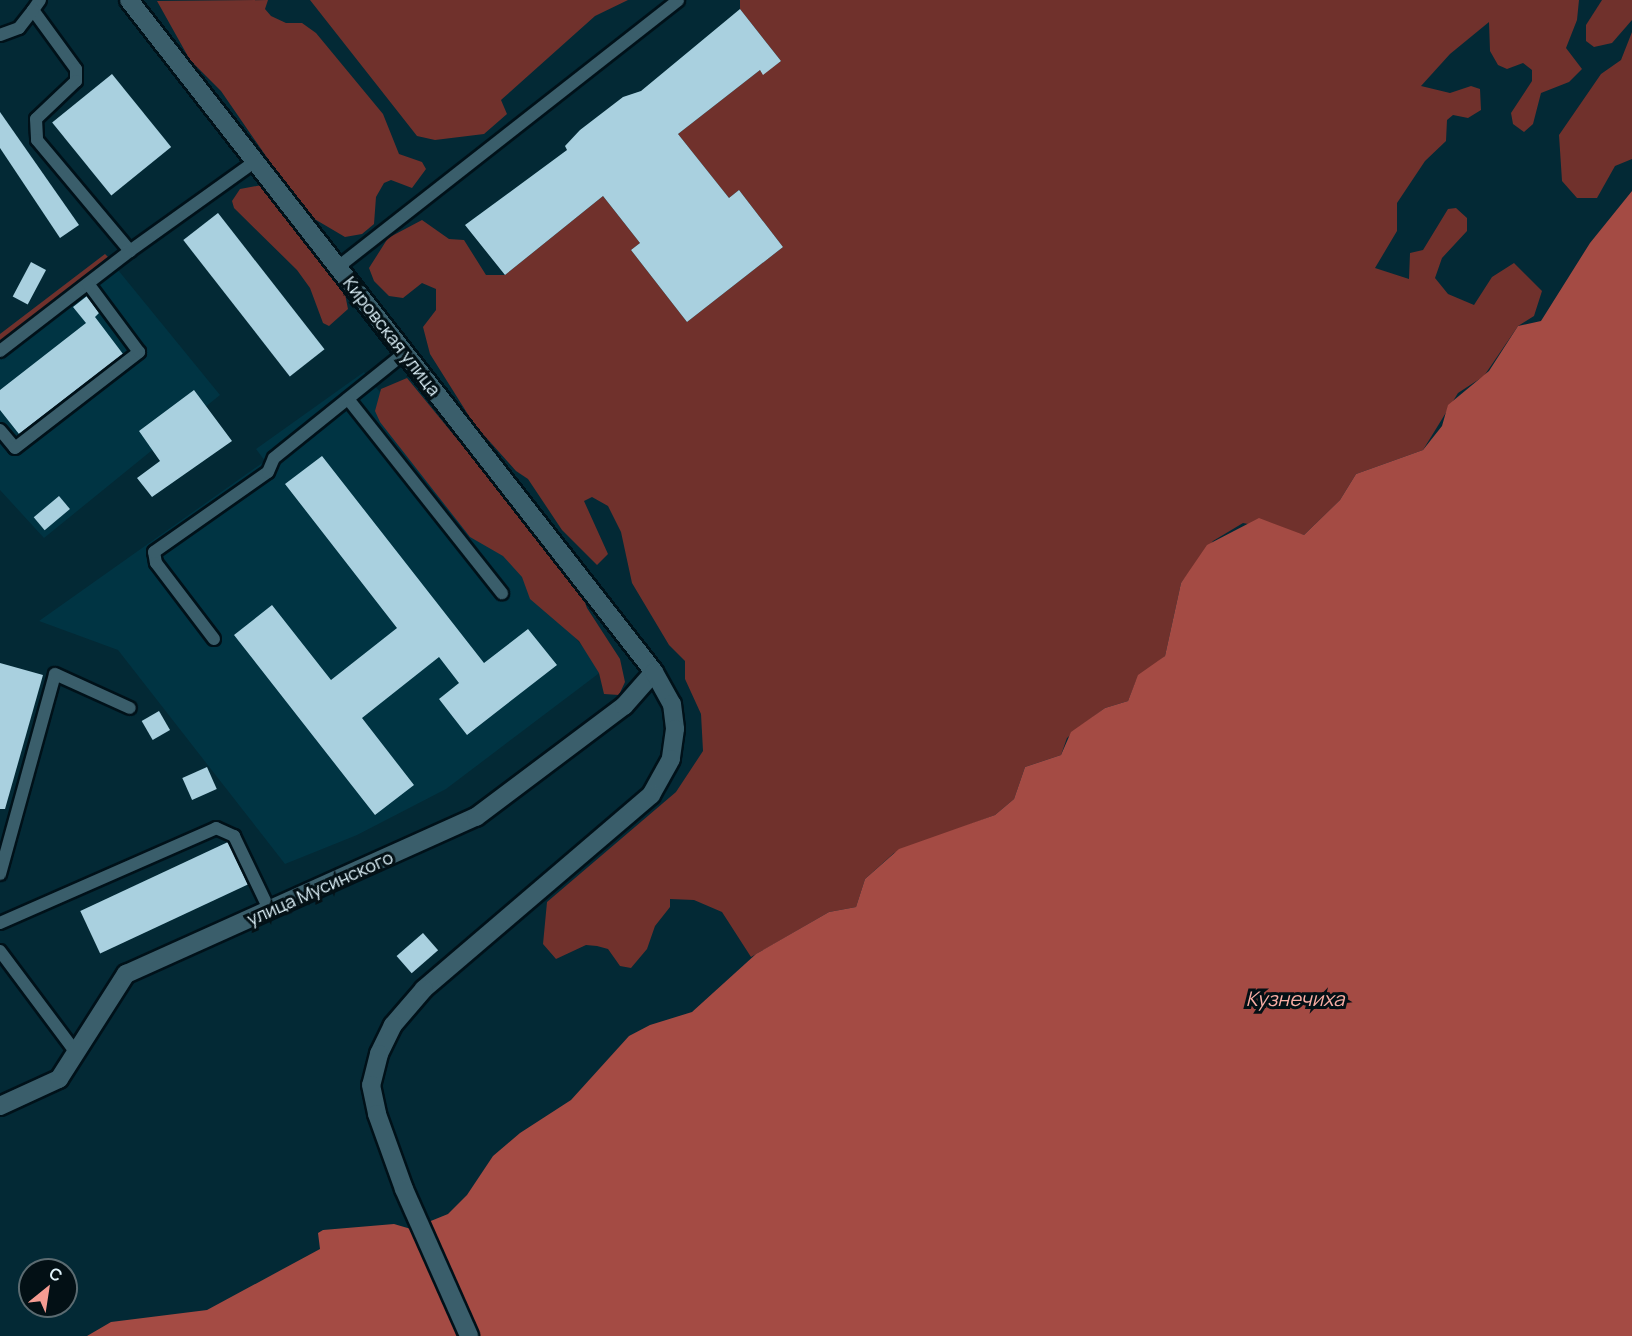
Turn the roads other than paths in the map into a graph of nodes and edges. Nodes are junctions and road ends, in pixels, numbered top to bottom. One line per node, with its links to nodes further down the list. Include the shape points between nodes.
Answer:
1 (129, 0): 5 (street, Кировская улица)
2 (678, 0): 7 (lane)
3 (37, 5): 4 (lane, via 20,28); 6 (lane, via 76,75 70,90 36,119 37,140)
4 (0, 35)
5 (256, 160): 6 (lane); 7 (street, Кировская улица)
6 (130, 251): 8 (lane)
7 (338, 267): 10 (street, Кировская улица)
8 (89, 285): 9 (lane); 12 (lane, via 139,352 15,448)
9 (0, 351)
10 (406, 352): 11 (lane); 15 (street, Кировская улица)
11 (348, 399): 13 (lane); 14 (lane, via 274,458 268,472 153,552 156,564)
12 (0, 429)
13 (502, 593)
14 (214, 639)
15 (654, 672): 18 (street, улица Мусинского, via 624,706 476,817); 23 (street, Кировская улица, via 672,704 675,729 671,759 651,795 469,950 393,1025 371,1085 404,1189)
16 (130, 708): 17 (lane, via 55,674)
17 (0, 874)
18 (270, 911): 19 (lane, via 234,836 216,828); 21 (street, улица Мусинского, via 126,974)
19 (0, 923)
20 (0, 951): 21 (lane)
21 (77, 1054): 22 (street, улица Мусинского, via 59,1079)
22 (0, 1106)
23 (469, 1336)

